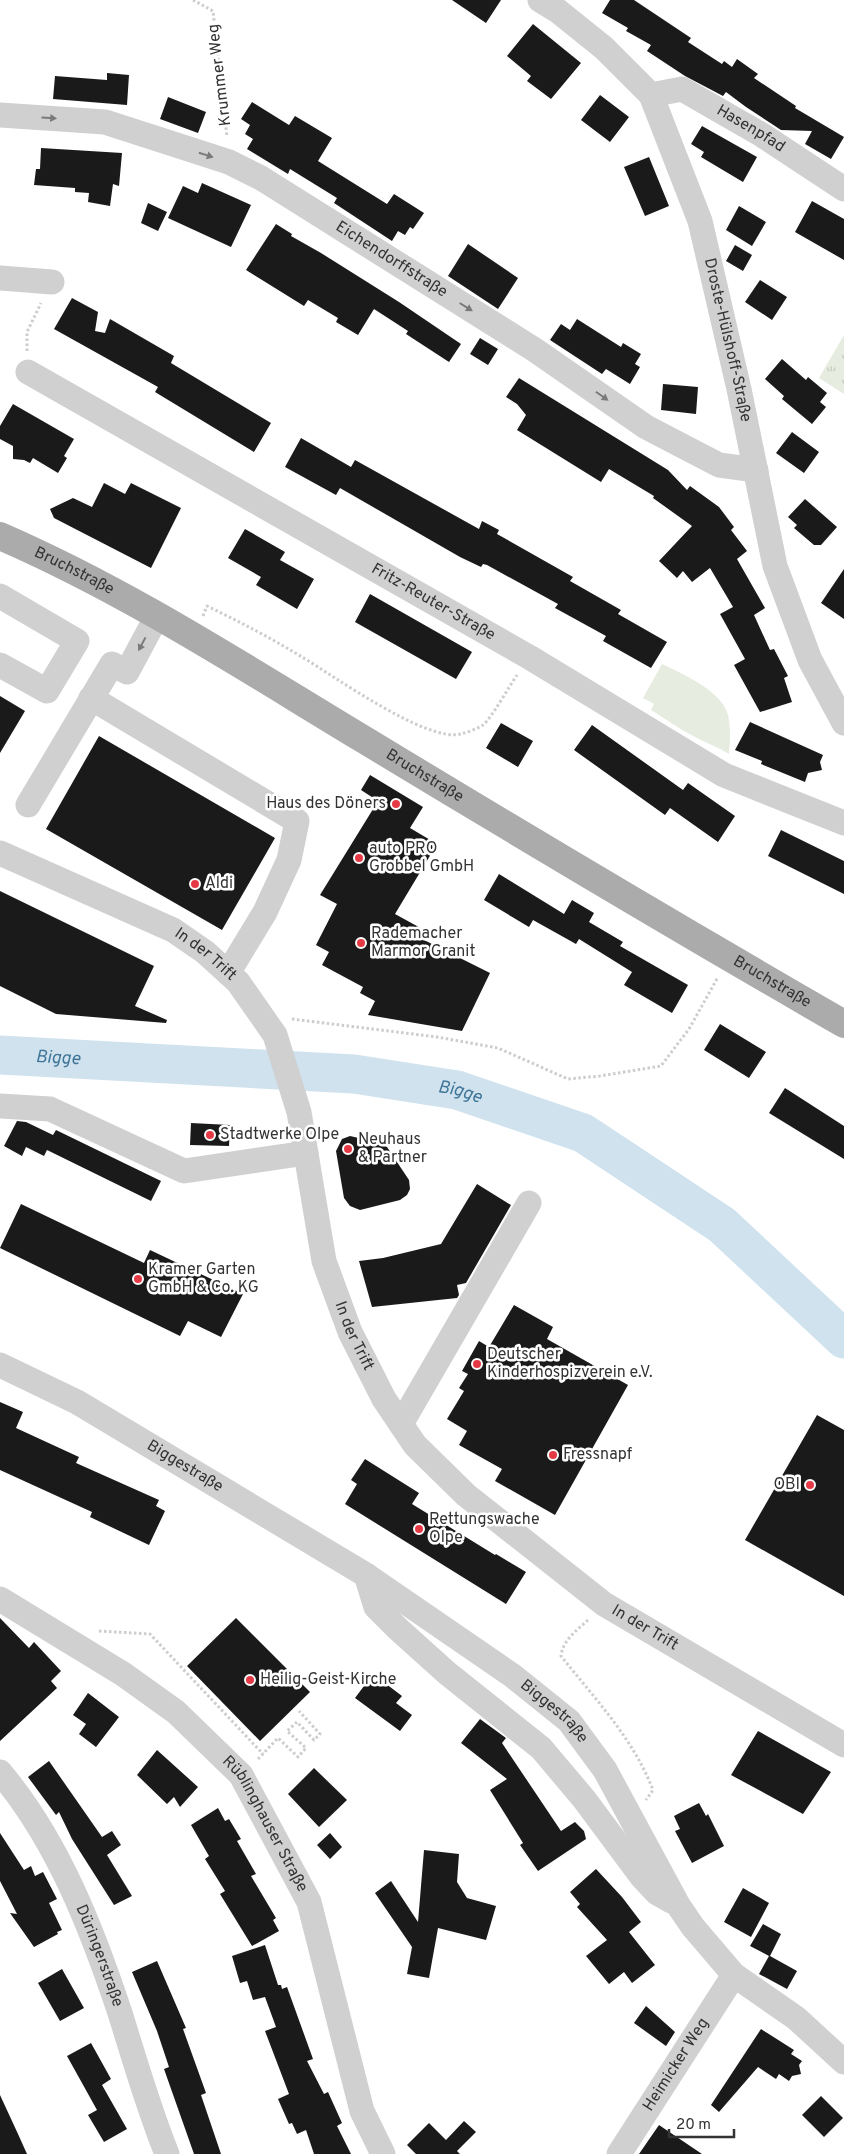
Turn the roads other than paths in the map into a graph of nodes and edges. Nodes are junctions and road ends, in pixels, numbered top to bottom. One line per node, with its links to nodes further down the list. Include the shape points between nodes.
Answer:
1 (540, 0): 2 (street, Droste-Hülshoff-Straße, via 604,48)
2 (651, 95): 4 (street, Hasenpfad, via 682,89 762,135); 8 (street, Droste-Hülshoff-Straße, via 700,221)
3 (0, 115): 8 (street, Eichendorffstraße, one-way to 8, via 105,122 229,162 261,178 535,350 646,427 719,465)
4 (844, 189)
5 (0, 278): 6 (street)
6 (52, 282)
7 (28, 372): 16 (street, Fritz-Reuter-Straße, via 529,657 724,775)
8 (756, 470): 14 (street, Droste-Hülshoff-Straße, via 775,566 810,660)
9 (0, 536): 11 (main road, Bruchstraße)
10 (0, 596): 12 (street, via 77,641 47,691)
11 (157, 616): 13 (street, one-way to 13, via 127,672 112,664); 19 (main road, Bruchstraße, via 574,867)
12 (0, 664)
13 (91, 698): 15 (street); 18 (street, via 297,821 289,860 265,912)
14 (844, 723)
15 (28, 805)
16 (844, 824)
17 (0, 853): 18 (street, In der Trift, via 173,930)
18 (228, 973): 21 (street, In der Trift, via 238,982 268,1026 300,1112)
19 (844, 1024)
20 (0, 1106): 21 (street, via 50,1109 184,1171)
21 (306, 1153): 24 (street, In der Trift, via 324,1260 350,1332)
22 (529, 1203): 24 (street)
23 (0, 1365): 25 (street, Biggestraße, via 77,1402)
24 (400, 1424): 27 (street, In der Trift, via 415,1445 466,1495 604,1604)
25 (366, 1576): 29 (street, Biggestraße, via 376,1607 447,1673 541,1748 642,1877 657,1893); 29 (street, Biggestraße, via 513,1676 569,1721 605,1770)
26 (0, 1599): 33 (street, Rüblinghauser Straße, via 123,1674 176,1712 241,1775 309,1902 362,2111)
27 (844, 1745)
28 (0, 1772): 32 (street, Düringerstraße, via 44,1834 87,1922 120,2013 149,2110)
29 (678, 1905): 30 (street, Biggestraße)
30 (734, 1975): 31 (street, Biggestraße, via 796,2018); 34 (street, Heimicker Weg)
31 (844, 2062)
32 (167, 2154)
33 (383, 2154)
34 (619, 2154)

